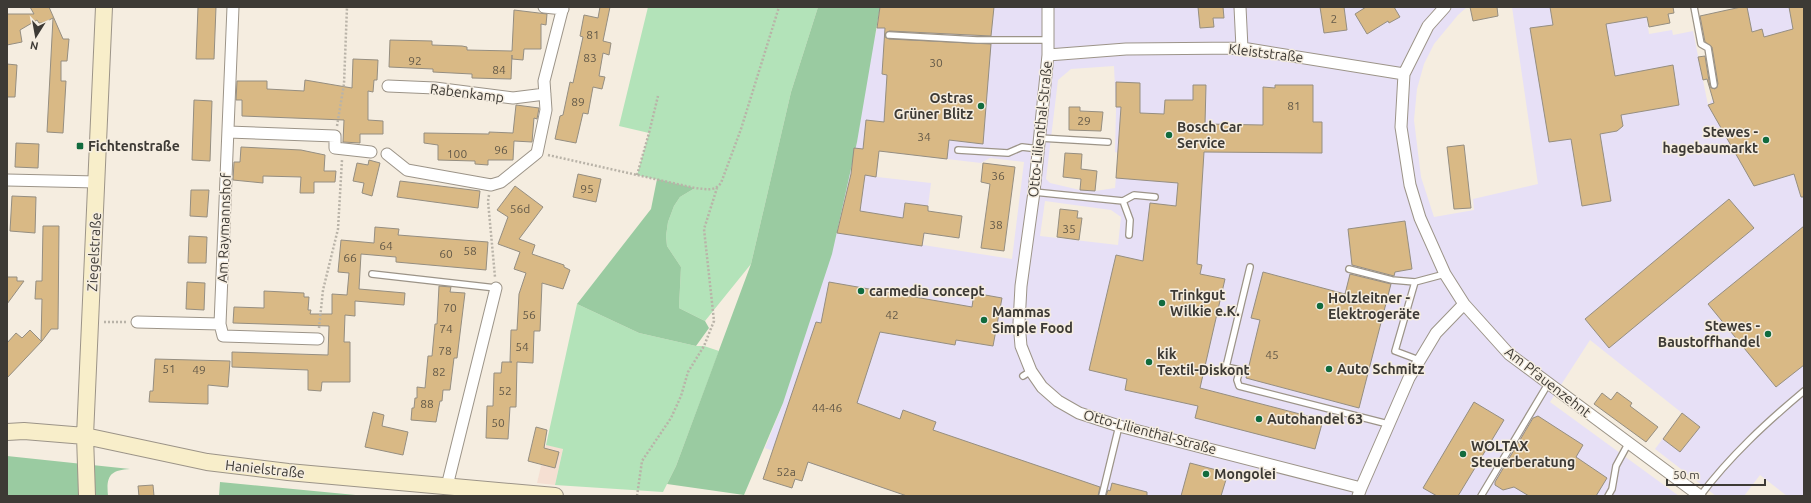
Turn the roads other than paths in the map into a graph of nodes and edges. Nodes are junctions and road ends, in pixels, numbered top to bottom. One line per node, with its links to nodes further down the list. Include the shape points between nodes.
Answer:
1 (104, 7): 24 (main road, Ziegelstraße)
2 (233, 7): 17 (street, Am Raymannshof)
3 (544, 7): 8 (street)
4 (1048, 7): 10 (street, Otto-Lilienthal-Straße)
5 (1240, 7): 11 (street)
6 (1445, 7): 13 (street, via 1428,26)
7 (1694, 7): 14 (lane, via 1701,44 1708,48)
8 (563, 8): 16 (street, via 544,81)
9 (889, 35): 10 (lane, via 977,40)
10 (1048, 40): 12 (street, Otto-Lilienthal-Straße)
11 (1242, 48): 12 (street, Kleiststraße, via 1126,49); 13 (street, Kleiststraße)
12 (1048, 55): 19 (street, Otto-Lilienthal-Straße)
13 (1404, 74): 32 (street, Am Pfauenzehnt, via 1401,127 1410,185 1420,218)
14 (1714, 85)
15 (388, 86): 16 (street, Rabenkamp, via 435,88 513,98)
16 (545, 94): 22 (street, via 546,110 537,153 501,182 491,185 407,170)
17 (228, 132): 21 (street, via 335,136 335,148); 37 (street, Am Raymannshof)
18 (1108, 142): 19 (lane)
19 (1040, 143): 20 (lane, via 1008,153); 25 (street, Otto-Lilienthal-Straße)
20 (958, 150)
21 (371, 152)
22 (387, 154)
23 (7, 180): 24 (street)
24 (97, 182): 45 (main road, Ziegelstraße)
25 (1034, 192): 27 (lane); 43 (street, Otto-Lilienthal-Straße, via 1019,323 1027,374 1058,401 1079,413)
26 (1155, 197): 27 (lane, via 1134,195)
27 (1123, 201): 28 (lane, via 1130,220)
28 (1129, 235)
29 (1250, 267): 42 (lane, via 1226,367 1240,370 1237,380 1239,386)
30 (1349, 269): 33 (lane, via 1392,280)
31 (372, 274): 34 (lane)
32 (1445, 274): 33 (lane); 35 (street, Am Pfauenzehnt)
33 (1415, 282): 39 (lane, via 1395,351)
34 (496, 288): 47 (street)
35 (1464, 304): 39 (street, Otto-Lilienthal-Straße, via 1436,333); 40 (street, Am Pfauenzehnt, via 1509,354)
36 (137, 322): 37 (street)
37 (220, 324): 38 (street, via 223,336)
38 (318, 339)
39 (1420, 360): 42 (street, Otto-Lilienthal-Straße)
40 (1548, 384): 46 (street, Am Pfauenzehnt); 52 (lane)
41 (1804, 391): 54 (lane, via 1765,424 1719,470)
42 (1388, 424): 48 (street, Otto-Lilienthal-Straße)
43 (1119, 426): 48 (street, Otto-Lilienthal-Straße); 51 (lane)
44 (7, 432): 45 (main road, Hanielstraße)
45 (85, 436): 47 (main road, Hanielstraße, via 207,462); 49 (main road, Ziegelstraße)
46 (1628, 444): 53 (lane, via 1616,466 1612,489); 54 (street, Am Pfauenzehnt)
47 (447, 486): 50 (main road, Hanielstraße)
48 (1359, 492)
49 (87, 496)
50 (555, 496)
51 (1102, 496)
52 (1481, 496)
53 (1608, 496)
54 (1700, 496)

